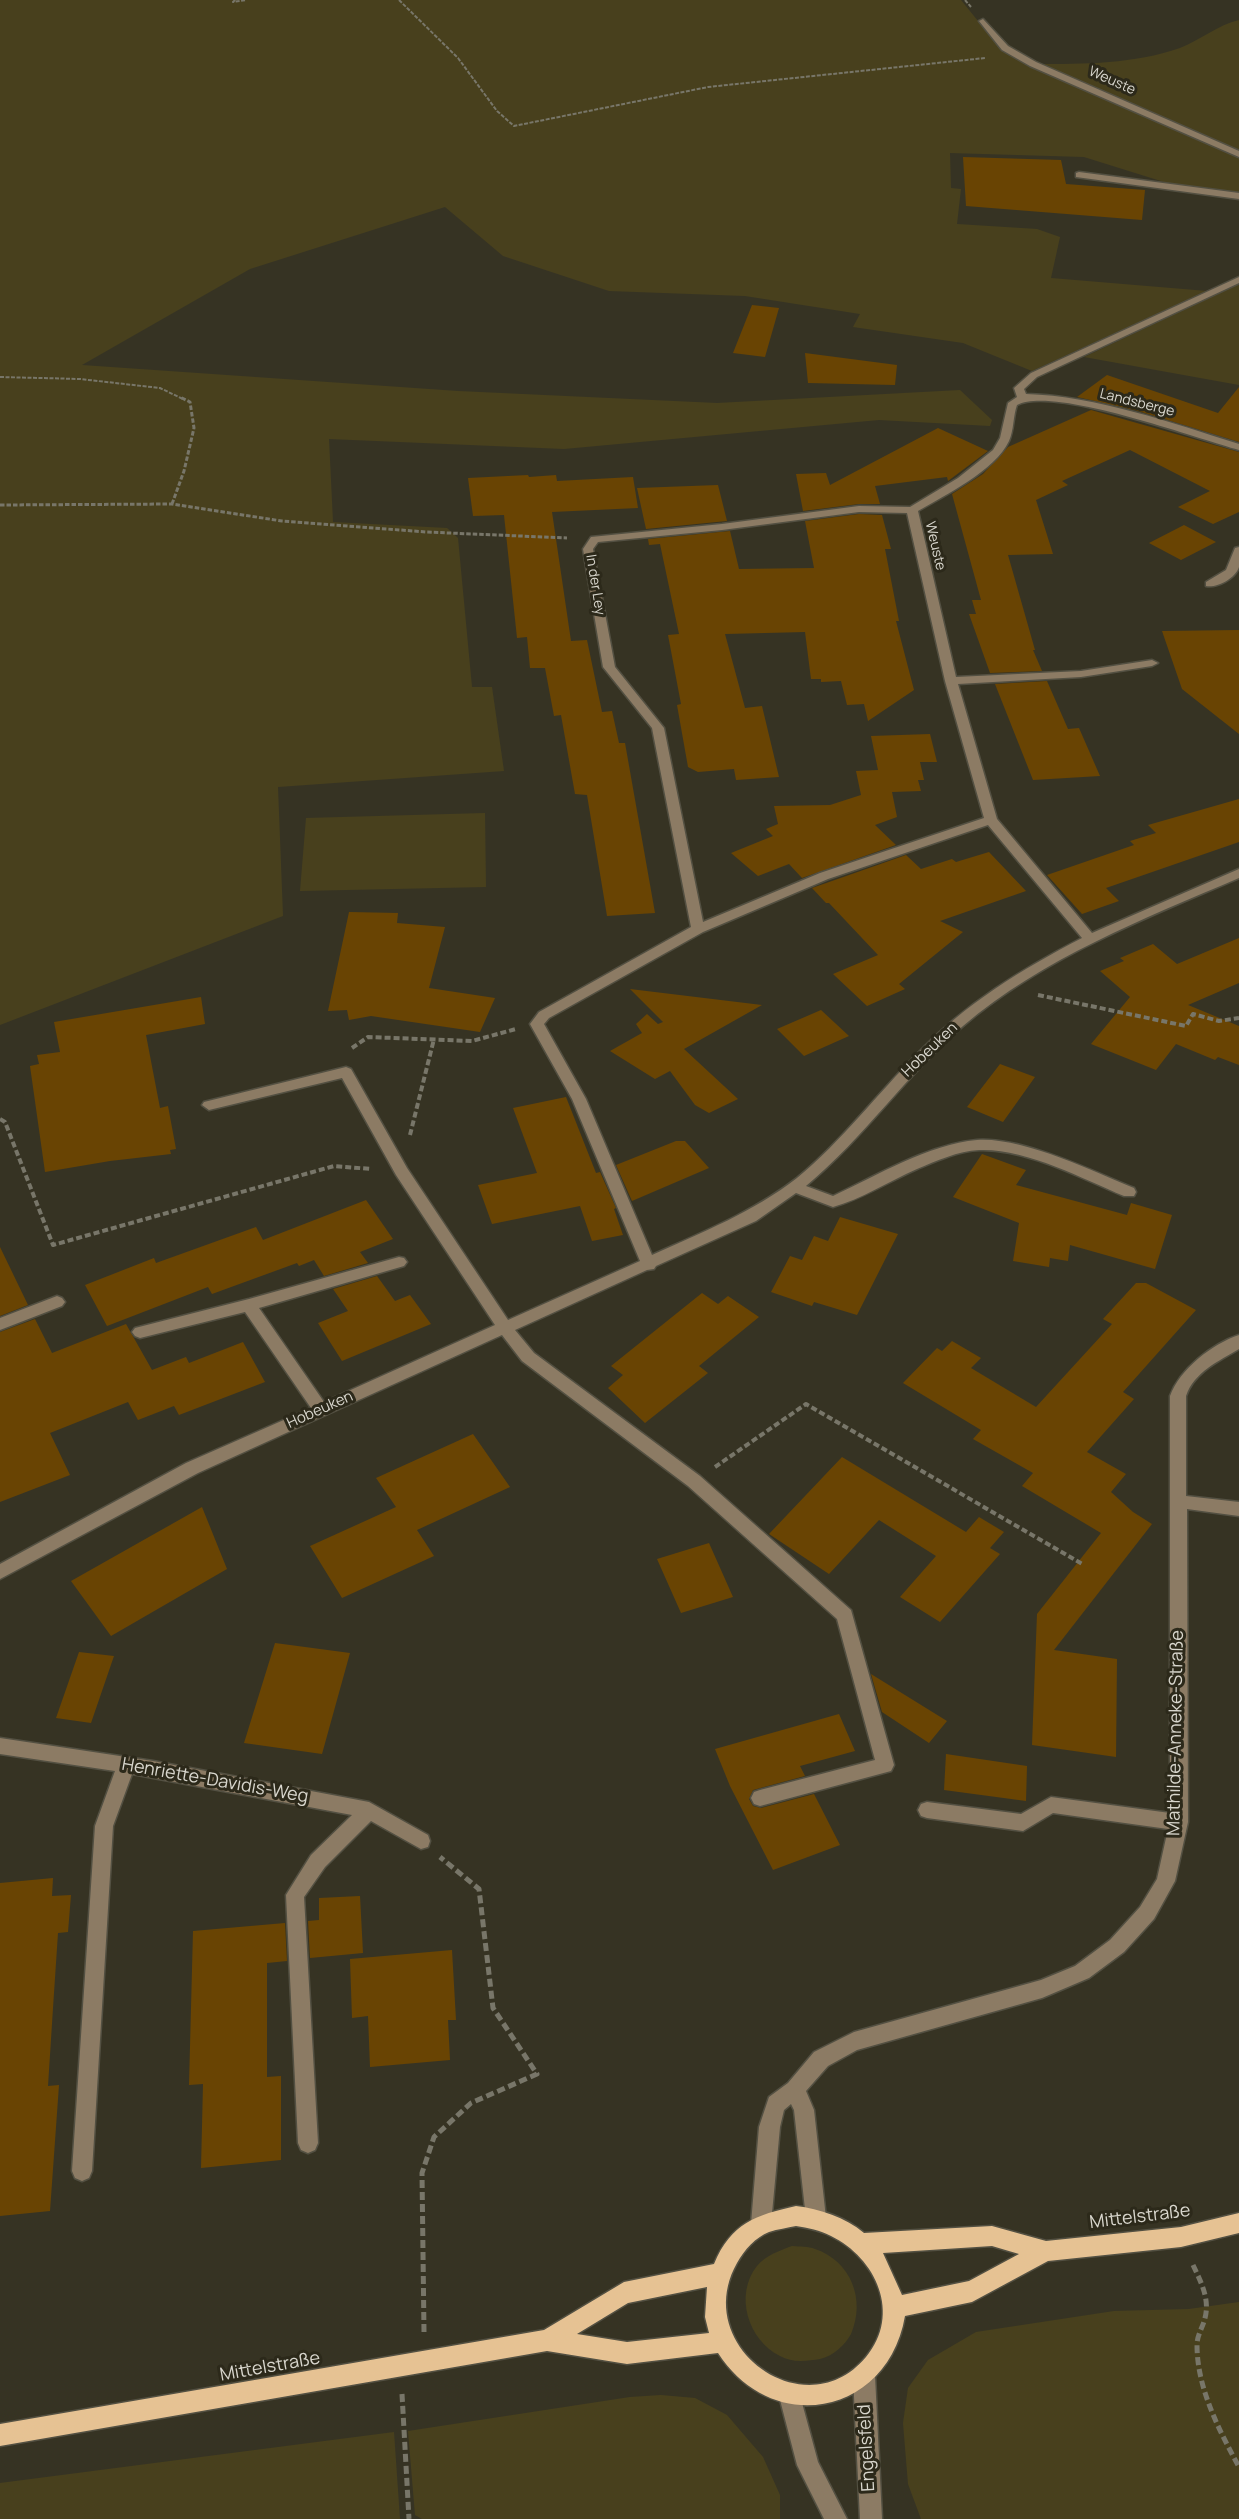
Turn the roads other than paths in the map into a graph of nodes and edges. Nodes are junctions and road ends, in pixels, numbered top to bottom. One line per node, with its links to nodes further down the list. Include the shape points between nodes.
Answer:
1 (983, 21): 2 (street, Weuste, via 1005,48 1016,54)
2 (1239, 154)
3 (1080, 175): 4 (street)
4 (1239, 196)
5 (1239, 280): 6 (street, Weuste, via 1034,375 1019,388 1020,395)
6 (1025, 397): 7 (street, Landsberge, via 1062,398); 8 (street, Weuste, via 1008,411 1009,427 1003,444 991,457)
7 (1239, 447)
8 (912, 510): 12 (street, Weuste); 15 (street, In der Ley, via 859,509 722,528 595,539 588,549 609,667 658,728)
9 (1239, 550): 10 (street, via 1228,575)
10 (1210, 584)
11 (1152, 663): 12 (street, via 1081,674)
12 (951, 681): 13 (street, Weuste)
13 (992, 820): 15 (street, via 824,876); 16 (street, Weuste)
14 (1239, 873): 16 (street, Hobeuken)
15 (699, 929): 21 (street, via 544,1015 537,1024 579,1099)
16 (1089, 938): 18 (street, Hobeuken, via 1005,988 960,1021 915,1061 826,1160)
17 (209, 1104): 25 (street, via 346,1072 401,1171)
18 (795, 1187): 19 (street, via 833,1202 943,1153 979,1145 1014,1149); 21 (street, Hobeuken, via 751,1218)
19 (1129, 1192)
20 (399, 1262): 23 (street)
21 (649, 1265): 25 (street, Hobeuken)
22 (57, 1302): 24 (street)
23 (249, 1305): 26 (street); 28 (street)
24 (0, 1324)
25 (505, 1328): 28 (street, Hobeuken); 34 (street, via 528,1357 694,1481 844,1615 885,1765)
26 (140, 1332)
27 (1239, 1341): 29 (street, Mathilde-Anneke-Straße, via 1180,1384)
28 (321, 1410): 31 (street, Hobeuken, via 192,1468)
29 (1178, 1501): 30 (street); 37 (street, Mathilde-Anneke-Straße)
30 (1239, 1509)
31 (0, 1572)
32 (3, 1750): 33 (street, Henriette-Davidis-Weg)
33 (126, 1765): 35 (street, Henriette-Davidis-Weg); 41 (street, via 105,1826)
34 (760, 1798)
35 (369, 1810): 38 (street, Henriette-Davidis-Weg); 40 (street, via 318,1861 295,1895)
36 (927, 1810): 37 (street, via 1023,1823 1051,1805)
37 (1179, 1822): 39 (street, Mathilde-Anneke-Straße, via 1166,1881 1147,1913 1118,1946 1082,1972 1042,1989 854,2042 826,2054 808,2070)
38 (421, 1841)
39 (795, 2090): 42 (street, via 804,2110); 44 (street, Mathilde-Anneke-Straße, via 776,2104 769,2131)
40 (308, 2144)
41 (82, 2171)
42 (816, 2218): 44 (main road, via 796,2216); 45 (main road, via 845,2229)
43 (1239, 2223): 46 (main road, Mittelstraße, via 1181,2236)
44 (761, 2224): 47 (main road, via 736,2244)
45 (860, 2244): 46 (main road, Mittelstraße, via 992,2236); 48 (main road, via 876,2259)
46 (1046, 2251): 48 (main road, Mittelstraße, via 972,2291)
47 (719, 2274): 49 (main road, Mittelstraße, via 624,2294); 50 (main road, via 716,2317)
48 (895, 2307): 51 (main road, via 880,2357)
49 (547, 2340): 50 (main road, Mittelstraße, via 627,2353); 53 (main road, Mittelstraße)
50 (724, 2342): 52 (main road, via 747,2374)
51 (864, 2376): 52 (main road, via 830,2395); 55 (street, Engelsfeld)
52 (790, 2396): 54 (street, via 808,2465)
53 (0, 2435)
54 (836, 2519)
55 (871, 2519)

